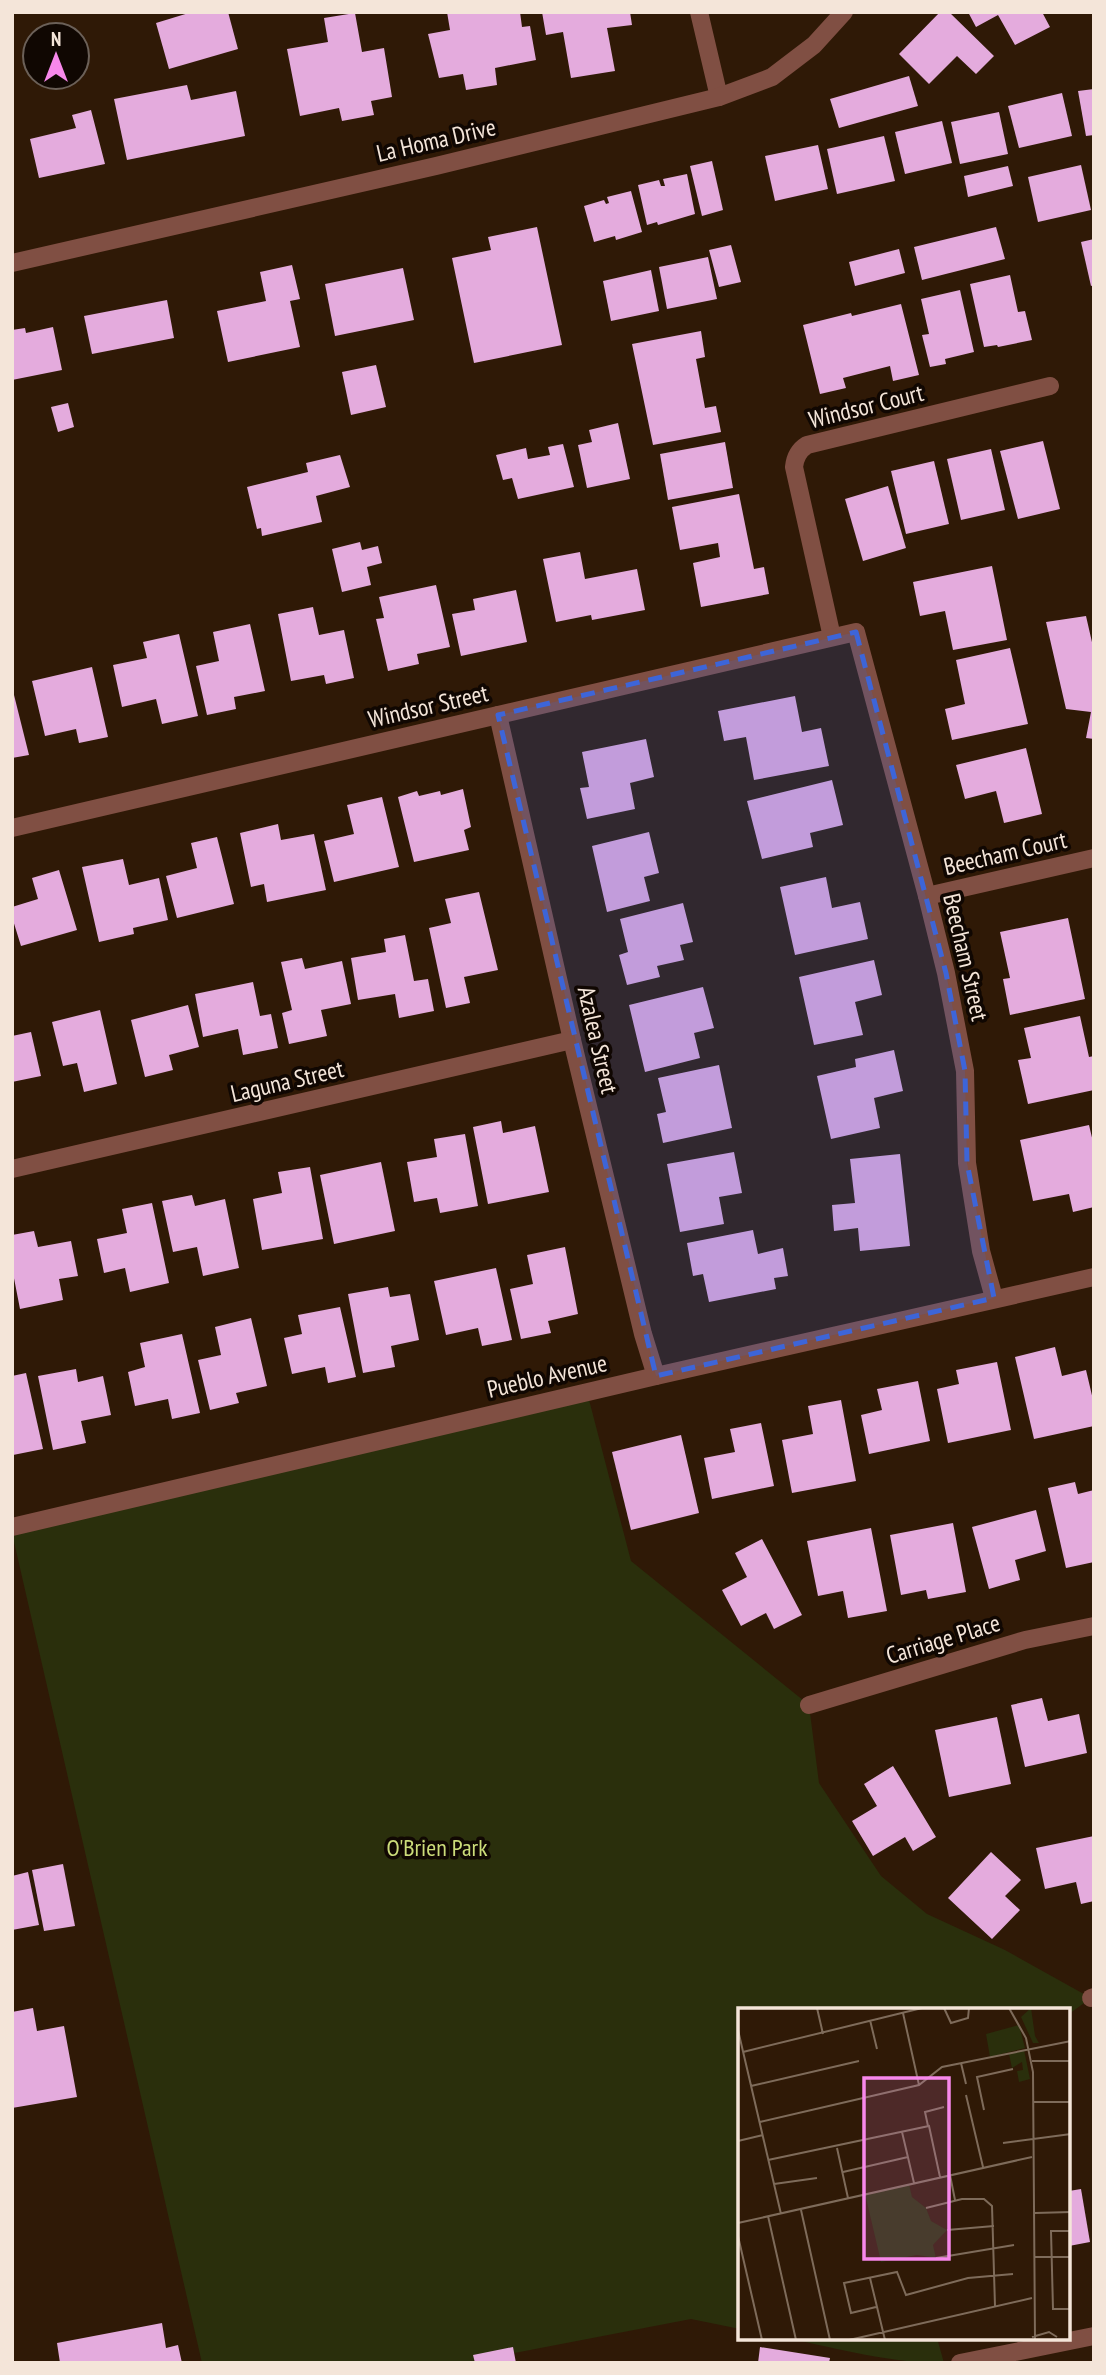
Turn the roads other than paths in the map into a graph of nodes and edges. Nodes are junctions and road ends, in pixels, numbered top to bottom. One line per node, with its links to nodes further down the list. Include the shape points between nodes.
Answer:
1 (699, 12): 3 (street)
2 (844, 12): 3 (street, La Homa Drive, via 814,45 772,77)
3 (719, 97): 4 (street, La Homa Drive)
4 (12, 263)
5 (1050, 386): 7 (street, Windsor Court, via 802,448 794,467)
6 (856, 632): 7 (street, Windsor Street); 11 (street, Beecham Street)
7 (832, 637): 8 (street, Windsor Street)
8 (498, 715): 9 (street, Windsor Street); 12 (street, Azalea Street)
9 (12, 828)
10 (1094, 858): 11 (street, Beecham Court)
11 (928, 896): 15 (street, Beecham Street, via 965,1071 967,1163)
12 (572, 1040): 13 (street, Laguna Street); 16 (street, Azalea Street)
13 (12, 1170)
14 (1094, 1277): 15 (street, Pueblo Avenue)
15 (993, 1298): 16 (street, Pueblo Avenue)
16 (656, 1376): 17 (street, Pueblo Avenue)
17 (12, 1527)
18 (1094, 1626): 19 (street, Carriage Place, via 1025,1640)
19 (809, 1705)
20 (1094, 2336): 21 (street)
21 (960, 2363)

